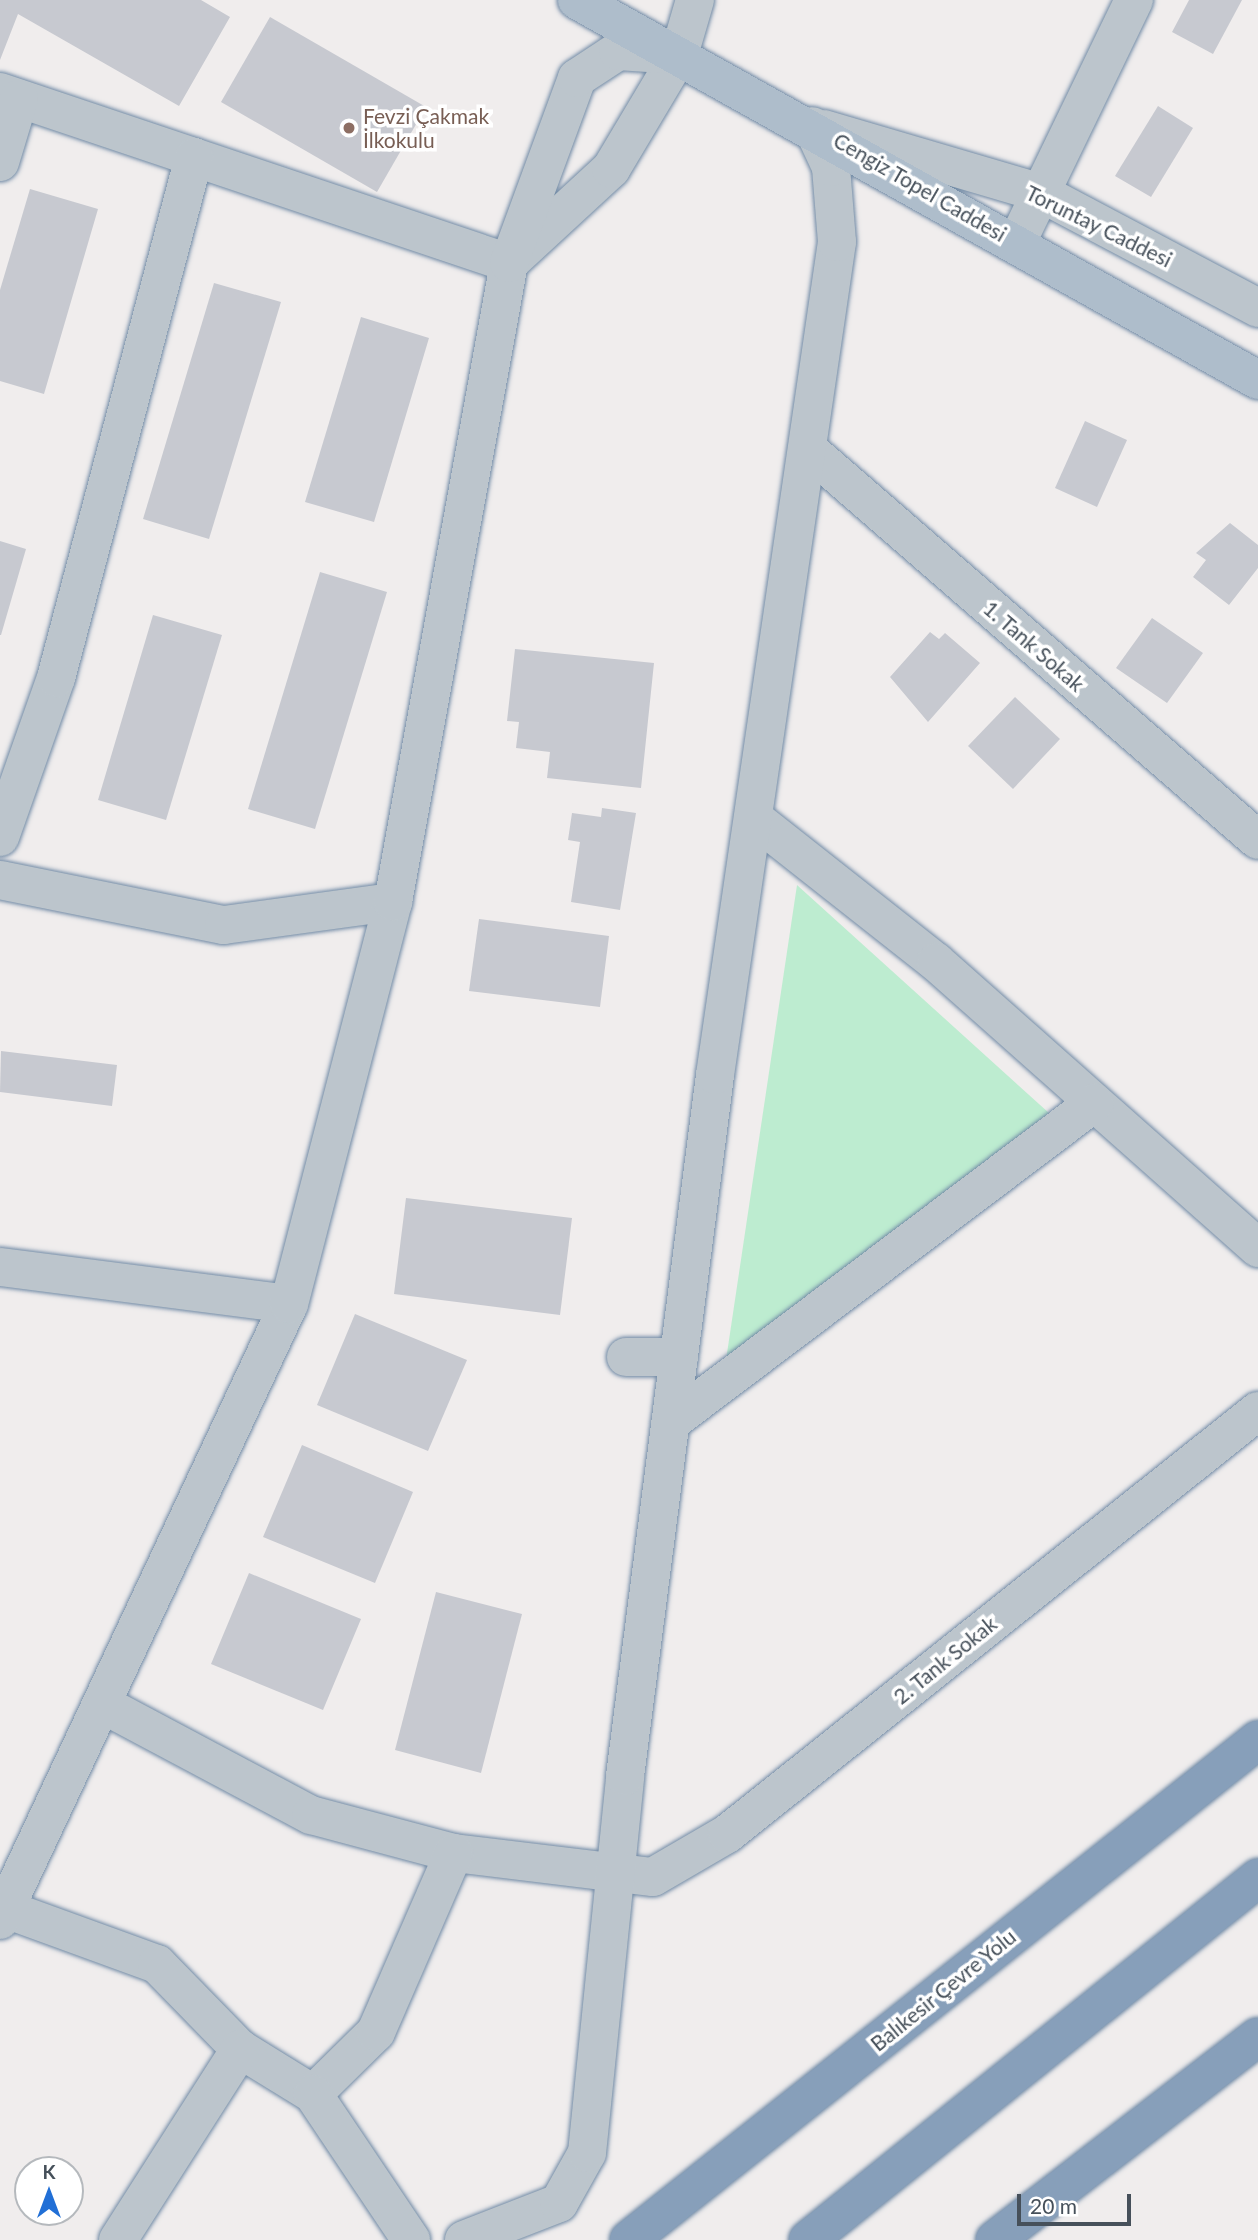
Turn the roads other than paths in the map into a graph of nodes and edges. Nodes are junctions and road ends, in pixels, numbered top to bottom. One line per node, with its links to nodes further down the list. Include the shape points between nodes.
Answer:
1 (578, 0): 4 (main road, Cengiz Topel Caddesi)
2 (695, 0): 4 (street)
3 (1134, 0): 9 (street)
4 (678, 55): 6 (main road, Cengiz Topel Caddesi); 11 (street, via 611,169); 11 (street, via 618,51 577,78)
5 (10, 95): 7 (street); 8 (street)
6 (812, 126): 9 (street, Toruntay Caddesi); 10 (main road, Cengiz Topel Caddesi); 14 (street, via 831,167 838,242)
7 (194, 157): 11 (street); 16 (street, via 56,678)
8 (0, 162)
9 (1041, 193): 10 (street); 12 (street, Toruntay Caddesi)
10 (1017, 242): 13 (main road, Cengiz Topel Caddesi)
11 (509, 263): 19 (street)
12 (1258, 308)
13 (1258, 380)
14 (810, 451): 15 (street); 17 (street, 1. Tank Sokak)
15 (755, 820): 20 (street, via 936,962); 25 (street)
16 (0, 837)
17 (1258, 840)
18 (0, 880): 19 (street, via 225,925)
19 (393, 901): 23 (street)
20 (1094, 1103): 21 (street); 27 (street)
21 (1258, 1248)
22 (0, 1267): 23 (street)
23 (289, 1304): 28 (street)
24 (626, 1357): 25 (street)
25 (679, 1357): 27 (street)
26 (1258, 1411): 31 (street, 2. Tank Sokak, via 727,1834 653,1877)
27 (671, 1422): 31 (street)
28 (102, 1704): 30 (street, 2. Tank Sokak, via 311,1815); 33 (street)
29 (1258, 1740): 40 (highway, Balıkesir Çevre Yolu)
30 (454, 1853): 31 (street, 2. Tank Sokak); 36 (street, via 376,2032)
31 (617, 1877): 39 (street, via 587,2154 559,2203)
32 (1258, 1878): 41 (highway)
33 (2, 1912): 35 (street, via 157,1964)
34 (1258, 2037): 42 (highway)
35 (240, 2049): 36 (street); 37 (street)
36 (313, 2094): 38 (street)
37 (118, 2240)
38 (411, 2240)
39 (464, 2240)
40 (629, 2240)
41 (807, 2240)
42 (995, 2240)

